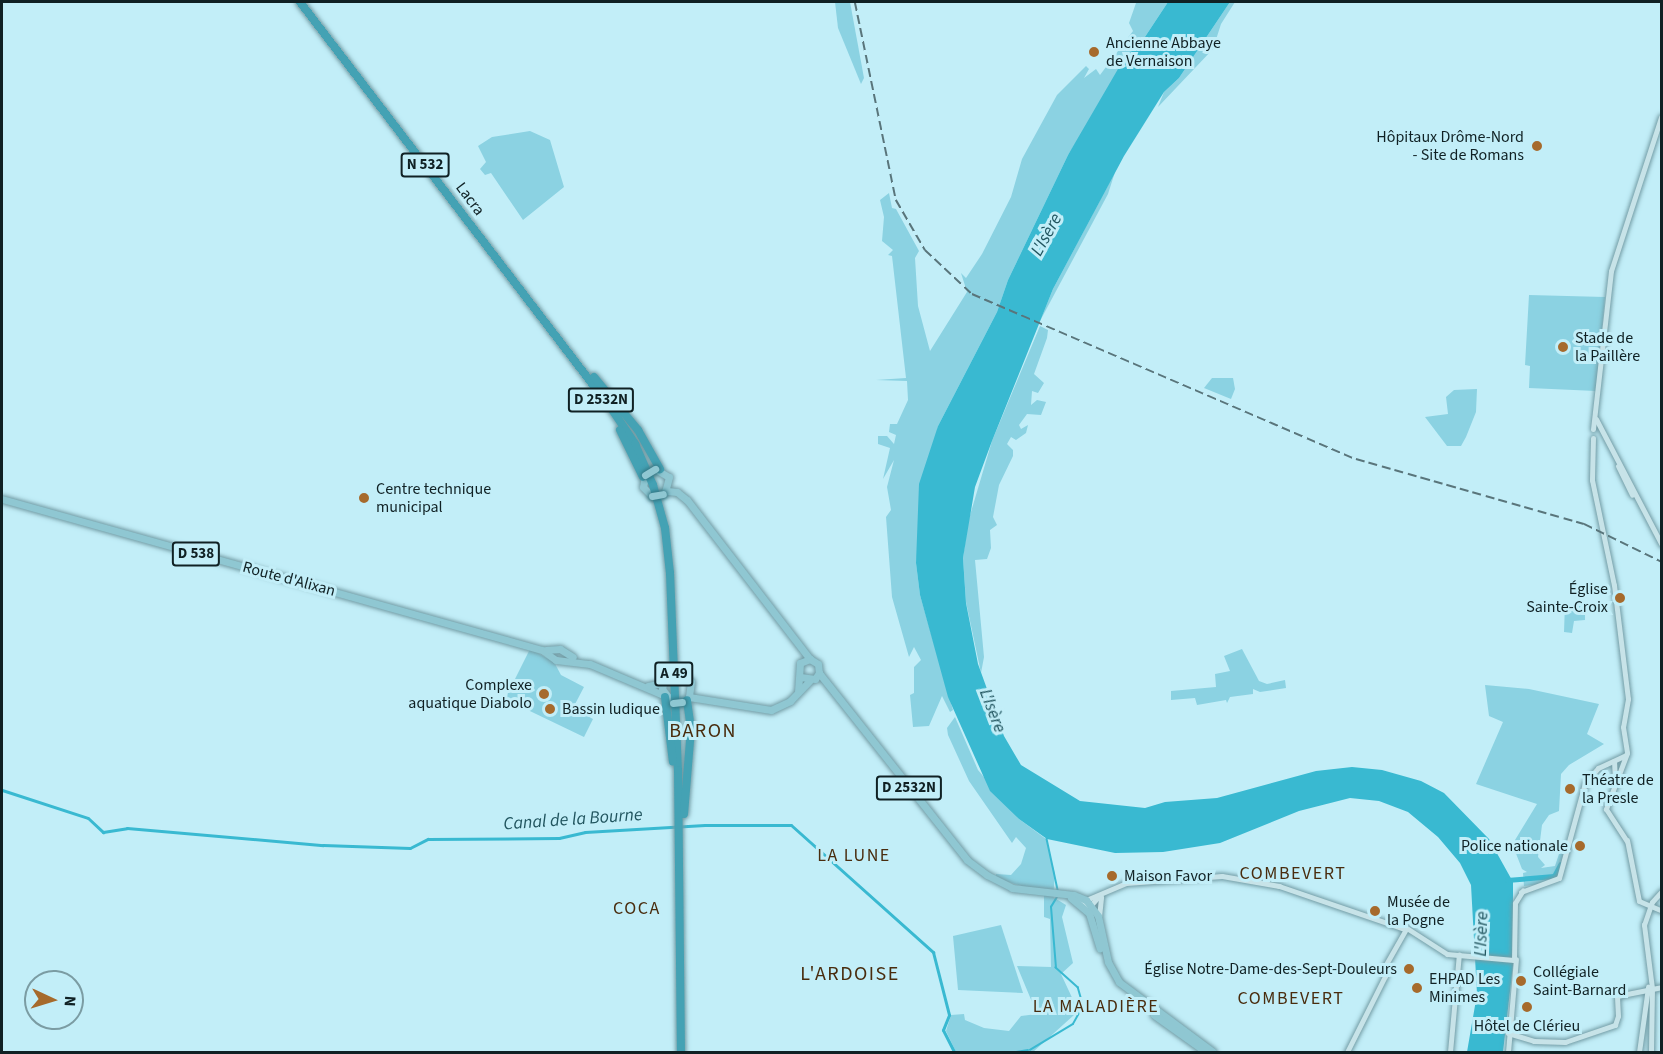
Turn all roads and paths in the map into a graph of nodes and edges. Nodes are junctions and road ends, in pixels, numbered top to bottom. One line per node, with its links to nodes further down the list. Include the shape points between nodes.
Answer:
1 (300, 2): 5 (highway, Lacra / N 532)
2 (304, 2): 6 (highway, N 532)
3 (1661, 116): 4 (main road); 4 (main road)
4 (1618, 246): 7 (main road, via 1609,282)
5 (550, 329): 10 (highway, D 2532N, via 613,417); 31 (highway, A 49, via 628,433 647,468 661,510 670,562)
6 (570, 349): 9 (highway, D 2532N, via 634,425); 32 (highway, A 49, via 637,440 667,518 675,587)
7 (1596, 428): 8 (main road); 8 (main road, via 1605,430)
8 (1599, 439): 15 (main road, via 1611,451); 30 (main road, via 1592,447 1592,480 1614,590 1627,690 1623,727 1627,753)
9 (657, 469): 10 (main road, bridge); 11 (main road)
10 (644, 476): 12 (main road, bridge, via 644,489 652,496)
11 (670, 483): 12 (main road); 14 (main road, via 685,495)
12 (665, 493): 14 (main road, via 680,494)
13 (2, 499): 17 (main road, Route d'Alixan / D 538)
14 (708, 527): 16 (main road)
15 (1662, 545)
16 (778, 618): 18 (main road); 19 (main road, via 800,653)
17 (563, 656): 23 (main road, Route d'Alixan, via 641,685 654,687); 26 (main road, Route d'Alixan, via 597,666)
18 (810, 659): 19 (main road); 20 (main road, via 818,664)
19 (801, 662): 21 (main road)
20 (819, 673): 22 (main road); 29 (main road, D 2532N)
21 (800, 676): 22 (main road); 25 (main road)
22 (811, 681): 25 (main road); 29 (main road, D 2532N)
23 (662, 683): 24 (main road, bridge, via 672,673 681,673); 26 (main road)
24 (692, 686): 27 (main road); 28 (main road)
25 (798, 692): 28 (main road, via 787,704 768,711)
26 (667, 698): 27 (main road, bridge); 31 (highway)
27 (686, 699): 28 (main road); 32 (highway, via 691,729)
28 (717, 699)
29 (844, 705): 36 (main road, D 2532N, via 967,860 1000,883)
30 (1617, 765): 39 (main road, via 1609,815 1627,841 1638,892); 44 (main road, via 1600,767 1585,783 1560,875 1526,889 1516,899)
31 (679, 808): 50 (highway, A 49)
32 (683, 832): 50 (highway, A 49)
33 (1114, 886): 35 (main road); 38 (main road); 42 (main road, via 1222,876 1279,886 1375,916)
34 (1660, 892): 39 (main road)
35 (1102, 893): 38 (main road); 41 (main road)
36 (1060, 895): 37 (main road, D 2532N); 38 (main road, D 2532N)
37 (1075, 900): 38 (main road, D 2532N); 51 (main road, via 1091,917 1114,982)
38 (1088, 903): 41 (main road)
39 (1651, 908): 40 (main road); 46 (main road, via 1641,924)
40 (1662, 911)
41 (1099, 919): 52 (main road, via 1108,962 1119,982)
42 (1404, 930): 43 (main road, via 1445,953); 53 (main road)
43 (1459, 954): 44 (main road); 48 (main road)
44 (1515, 961): 47 (main road)
45 (1662, 987): 46 (main road)
46 (1649, 988): 47 (main road, via 1617,996 1615,1025 1558,1044); 54 (main road); 55 (main road)
47 (1509, 1036): 49 (main road)
48 (1449, 1052)
49 (1508, 1052)
50 (683, 1053)
51 (1206, 1053)
52 (1213, 1053)
53 (1347, 1053)
54 (1639, 1053)
55 (1651, 1053)

